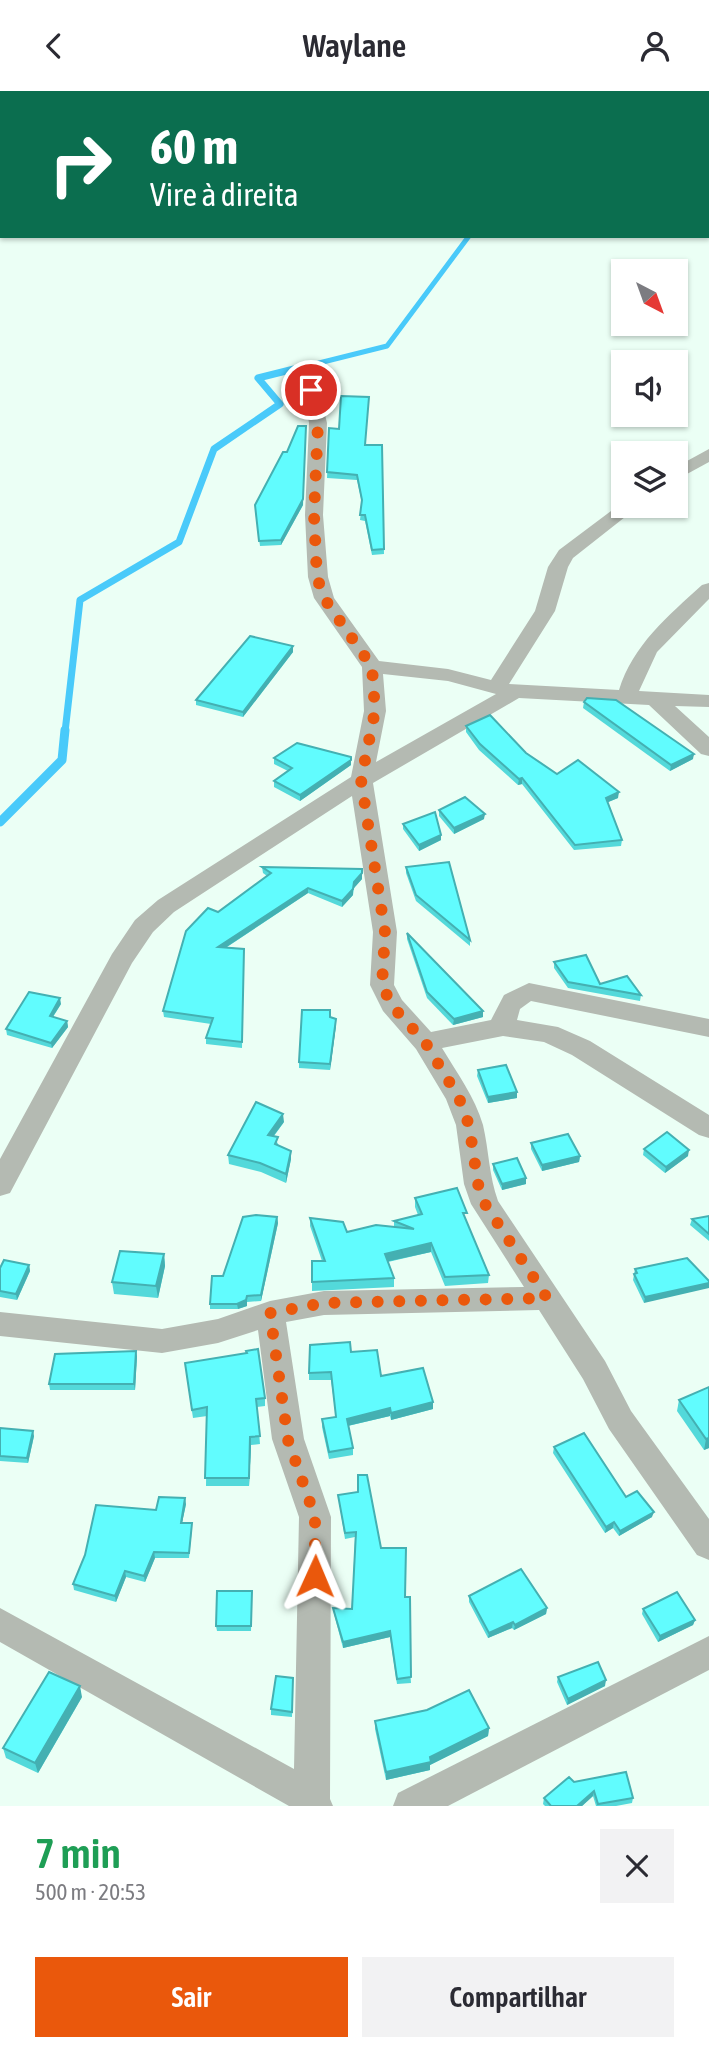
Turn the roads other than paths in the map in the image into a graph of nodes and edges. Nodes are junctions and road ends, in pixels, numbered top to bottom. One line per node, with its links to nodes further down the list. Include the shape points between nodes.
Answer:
1 (311, 390): 6 (street, via 318,423 317,577 324,598)
2 (709, 454): 3 (street)
3 (688, 467)
4 (614, 518): 7 (street, via 566,554 545,611)
5 (709, 589): 8 (street, via 643,656)
6 (372, 667): 7 (street, via 448,675); 12 (street, via 375,711)
7 (505, 690): 8 (street); 12 (street)
8 (627, 697): 9 (street)
9 (654, 698): 10 (street); 11 (street)
10 (709, 701)
11 (709, 749)
12 (361, 780): 15 (street, via 385,932 382,985 392,1006); 17 (street, via 166,906 144,926 121,960)
13 (503, 1027): 14 (street, via 506,1008 514,997 529,992); 15 (street); 16 (street, via 549,1033 581,1048)
14 (709, 1028)
15 (425, 1042): 18 (street, via 459,1098 485,1204)
16 (709, 1128)
17 (0, 1185)
18 (547, 1298): 19 (street, via 324,1303); 21 (street, via 621,1420)
19 (270, 1313): 20 (street, via 218,1331 162,1341); 24 (street, via 288,1440 315,1517)
20 (0, 1324)
21 (709, 1545)
22 (0, 1624): 24 (street)
23 (709, 1652): 25 (street)
24 (313, 1803)
25 (411, 1806)

